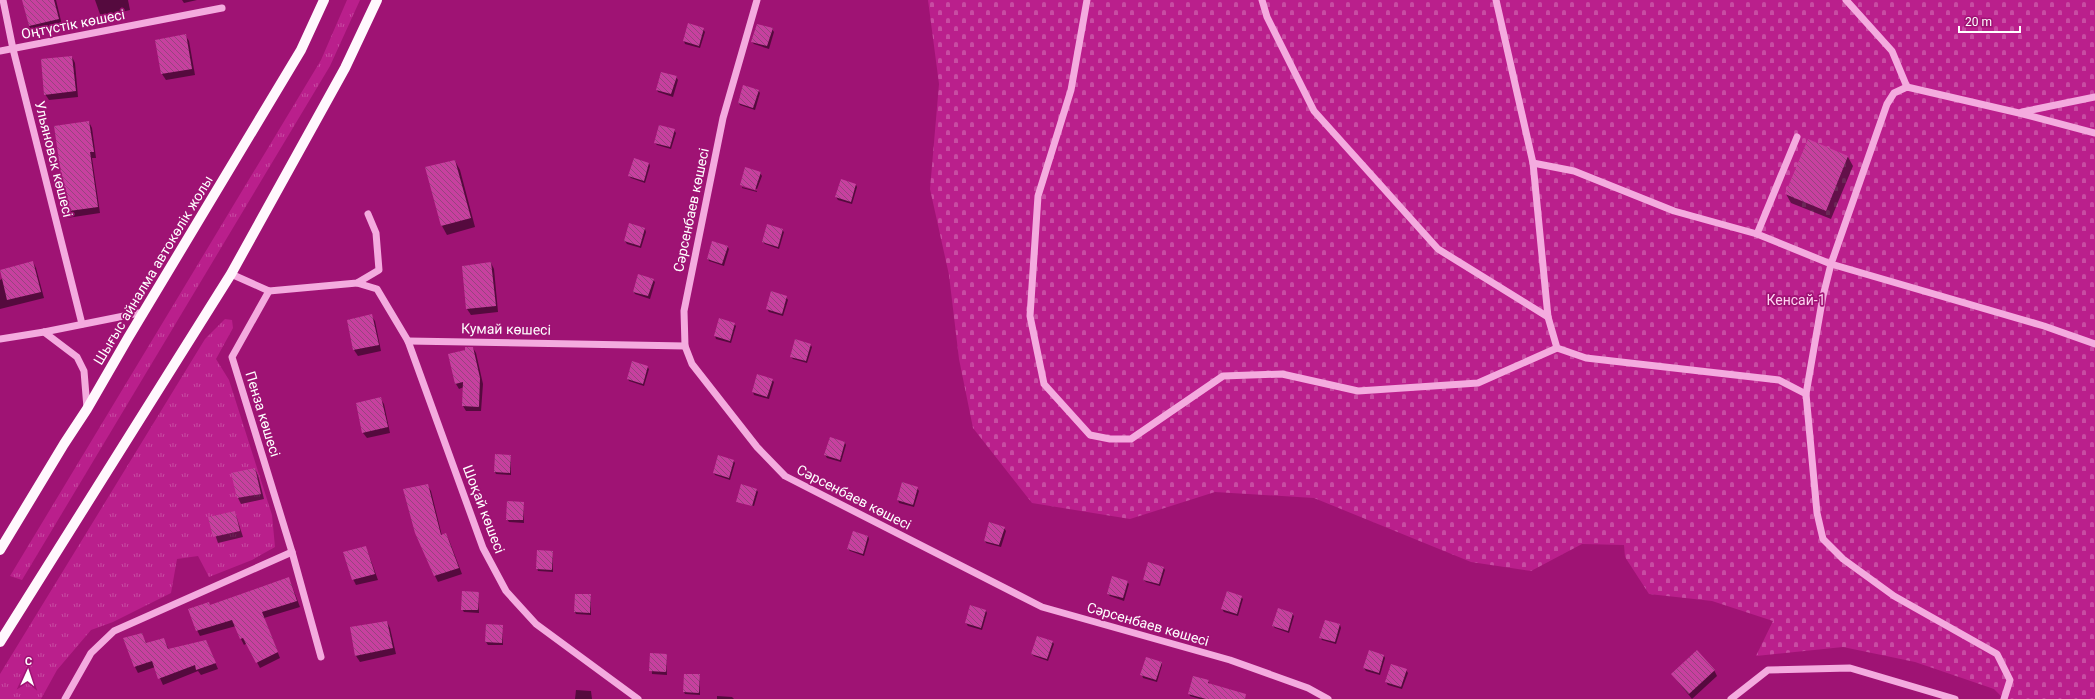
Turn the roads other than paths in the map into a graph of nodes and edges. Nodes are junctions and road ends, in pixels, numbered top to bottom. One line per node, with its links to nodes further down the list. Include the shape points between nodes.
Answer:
1 (3, 0): 10 (street, Ульяновск көшесі)
2 (324, 0): 24 (main road, Шығыс айналма автокөлік жолы, via 301,50)
3 (377, 0): 21 (main road, via 345,68)
4 (757, 0): 31 (street, Сәрсенбаев көшесі, via 723,118 684,311)
5 (1087, 0): 32 (street, via 1071,90 1038,196 1030,316 1044,384 1090,435 1110,439 1131,439 1223,376 1282,374 1358,391 1478,383)
6 (1262, 0): 25 (street, via 1267,17 1314,112 1438,249)
7 (1496, 0): 17 (street)
8 (1846, 0): 12 (street, via 1892,51)
9 (222, 8): 10 (street, Оңтүстік көшесі)
10 (13, 49): 11 (street, Оңтүстік көшесі); 26 (street, Ульяновск көшесі)
11 (0, 51)
12 (1907, 87): 14 (street); 20 (street, via 1894,93 1887,104)
13 (2095, 97): 14 (street)
14 (2019, 113): 15 (street)
15 (2095, 133)
16 (1797, 138): 19 (street)
17 (1533, 163): 19 (street, via 1574,171 1674,211); 25 (street)
18 (368, 214): 22 (street, via 376,233 379,270)
19 (1757, 234): 20 (street)
20 (1831, 264): 30 (street, via 2044,326); 33 (street)
21 (230, 274): 23 (street); 37 (main road)
22 (357, 283): 23 (street); 29 (street, via 377,289)
23 (269, 291): 36 (street, Пенза көшесі, via 232,357)
24 (144, 312): 26 (street); 34 (main road, Шығыс айналма автокөлік жолы)
25 (1548, 317): 32 (street)
26 (82, 324): 27 (street)
27 (44, 332): 28 (street); 34 (street, via 78,357 84,371)
28 (0, 339)
29 (408, 341): 31 (street, Кумай көшесі); 40 (street, Шоқай көшесі, via 483,548 506,591 536,624)
30 (2095, 344)
31 (685, 346): 41 (street, Сәрсенбаев көшесі, via 692,364 757,448 785,476 1042,608 1230,660 1308,688)
32 (1557, 348): 33 (street, via 1586,358 1779,380)
33 (1806, 394): 44 (street, via 1823,539 1843,559 1894,596 1997,654 2010,680)
34 (87, 409): 35 (main road, Шығыс айналма автокөлік жолы)
35 (0, 550)
36 (292, 552): 38 (street, Пенза көшесі); 39 (street, via 114,631 91,653)
37 (0, 642)
38 (321, 657)
39 (65, 699)
40 (638, 699)
41 (1328, 699)
42 (1731, 699): 43 (street, via 1768,670 1850,668)
43 (1955, 699)
44 (2004, 699)

